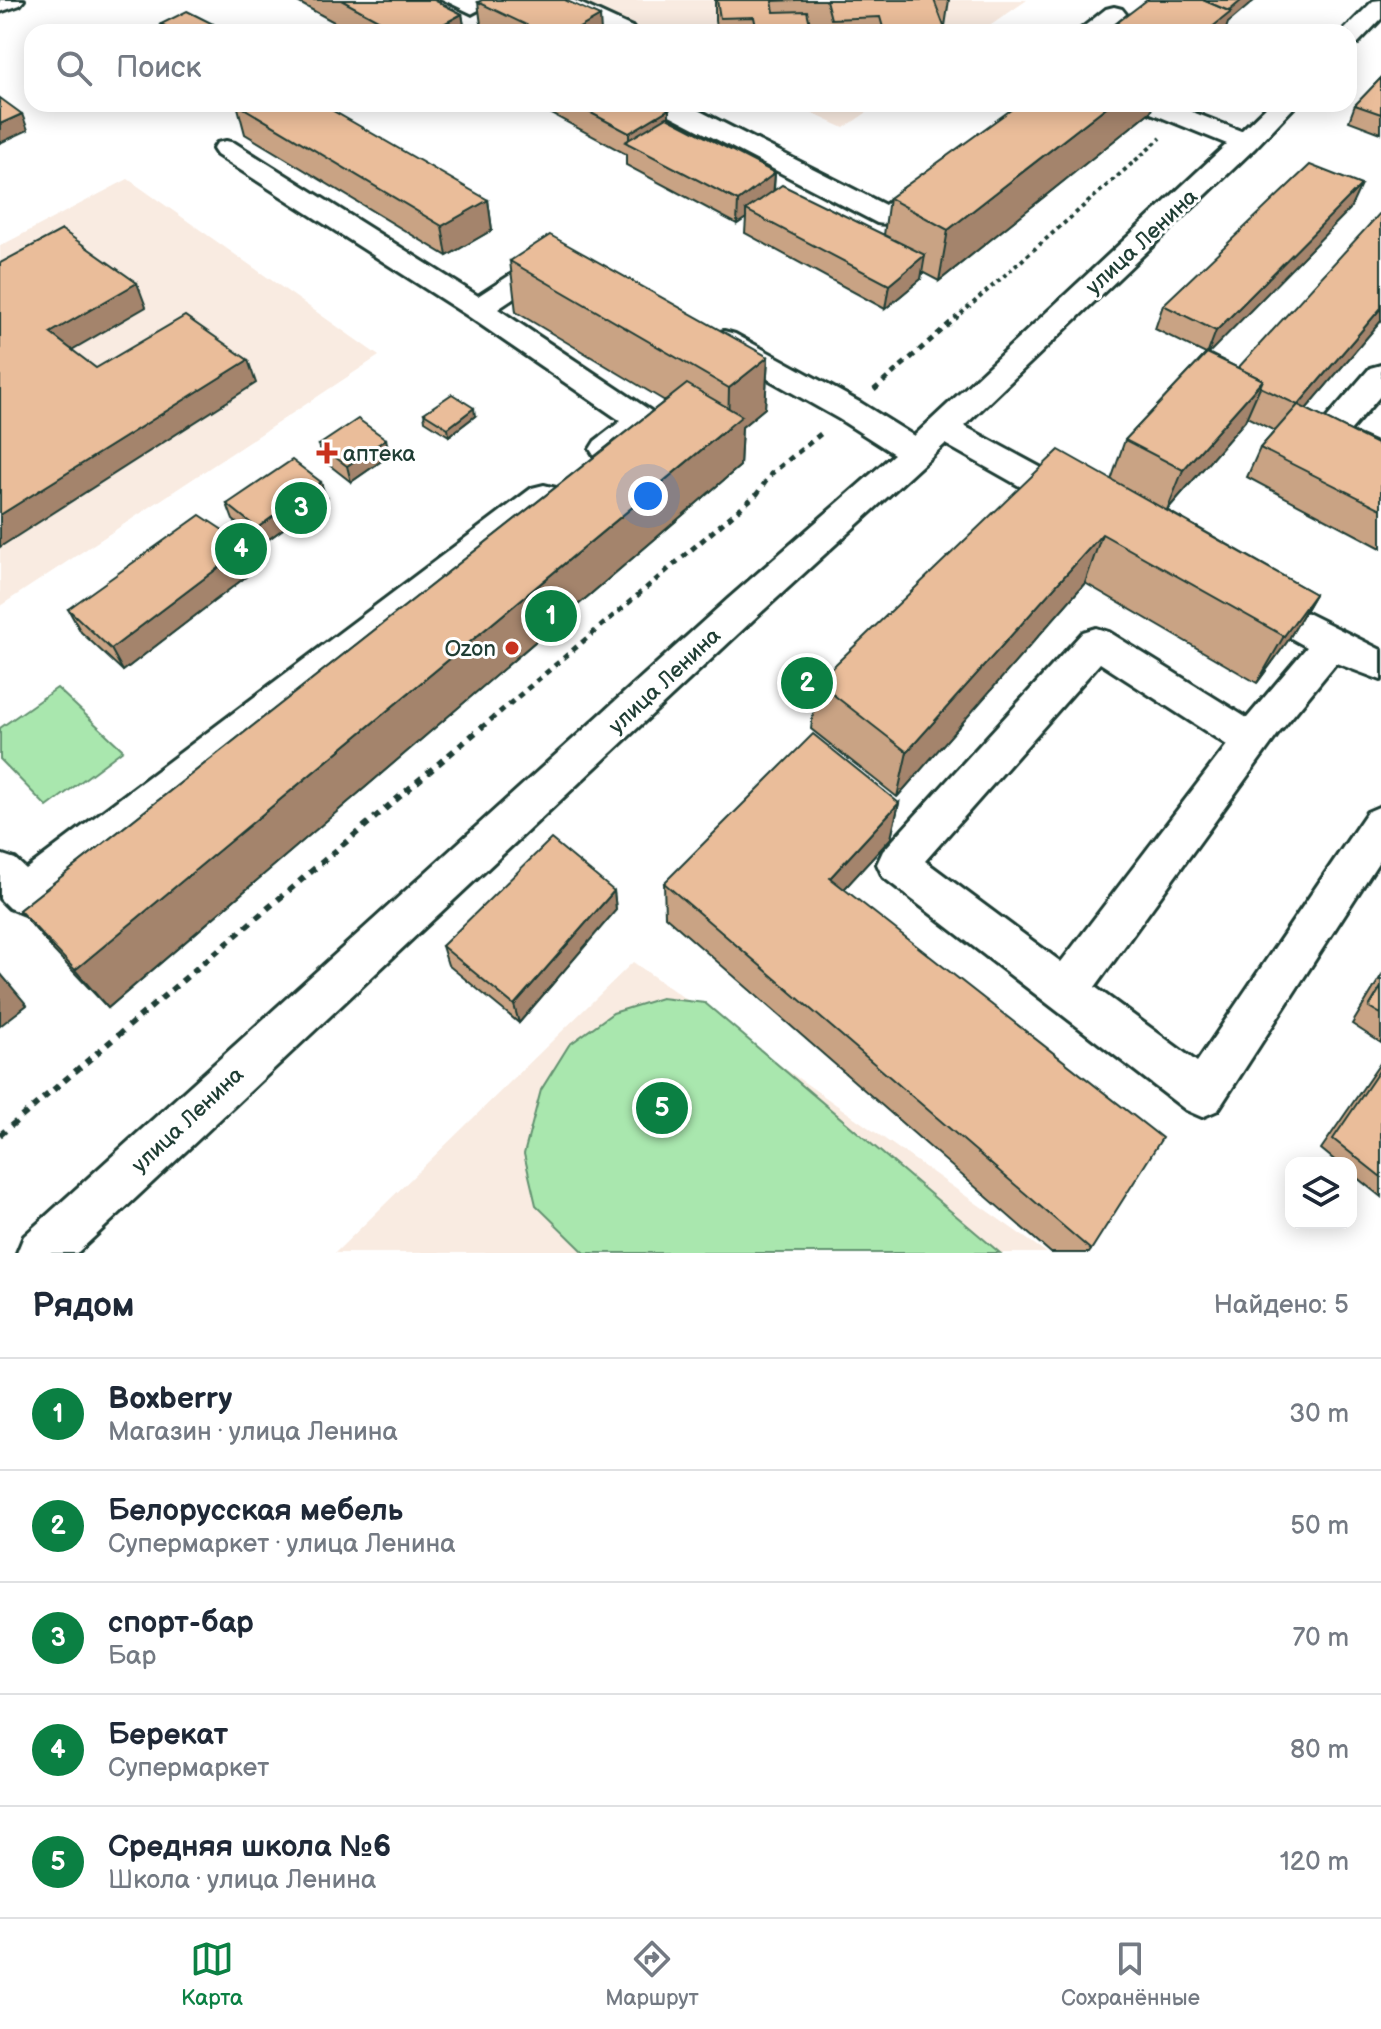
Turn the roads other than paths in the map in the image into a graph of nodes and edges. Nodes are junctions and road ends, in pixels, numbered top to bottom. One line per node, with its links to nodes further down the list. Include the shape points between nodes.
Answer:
1 (12, 0): 5 (street)
2 (419, 0): 8 (street)
3 (522, 0): 9 (street)
4 (554, 0): 10 (street)
5 (0, 5)
6 (1381, 6): 12 (street)
7 (1114, 14): 11 (street)
8 (468, 24)
9 (476, 24)
10 (606, 24)
11 (1100, 24)
12 (1357, 31)
13 (683, 112): 18 (street, via 887,217)
14 (1169, 112): 16 (street)
15 (1276, 112): 16 (street, улица Ленина)
16 (1246, 142): 23 (street, улица Ленина)
17 (226, 149): 20 (street)
18 (950, 170)
19 (578, 260): 20 (street, via 564,252)
20 (478, 309): 31 (street, via 643,421 24,895)
21 (700, 328): 23 (street, via 850,411)
22 (1381, 375): 24 (street, via 1328,435)
23 (929, 440): 25 (street); 33 (street, улица Ленина)
24 (1381, 460)
25 (1095, 513)
26 (1234, 590): 27 (street)
27 (1331, 644): 28 (street); 29 (street)
28 (1381, 665)
29 (1252, 741): 32 (street); 32 (street, via 1096,642 897,864)
30 (1381, 824): 32 (street, via 1202,1094)
31 (0, 872)
32 (1066, 991)
33 (41, 1253)

